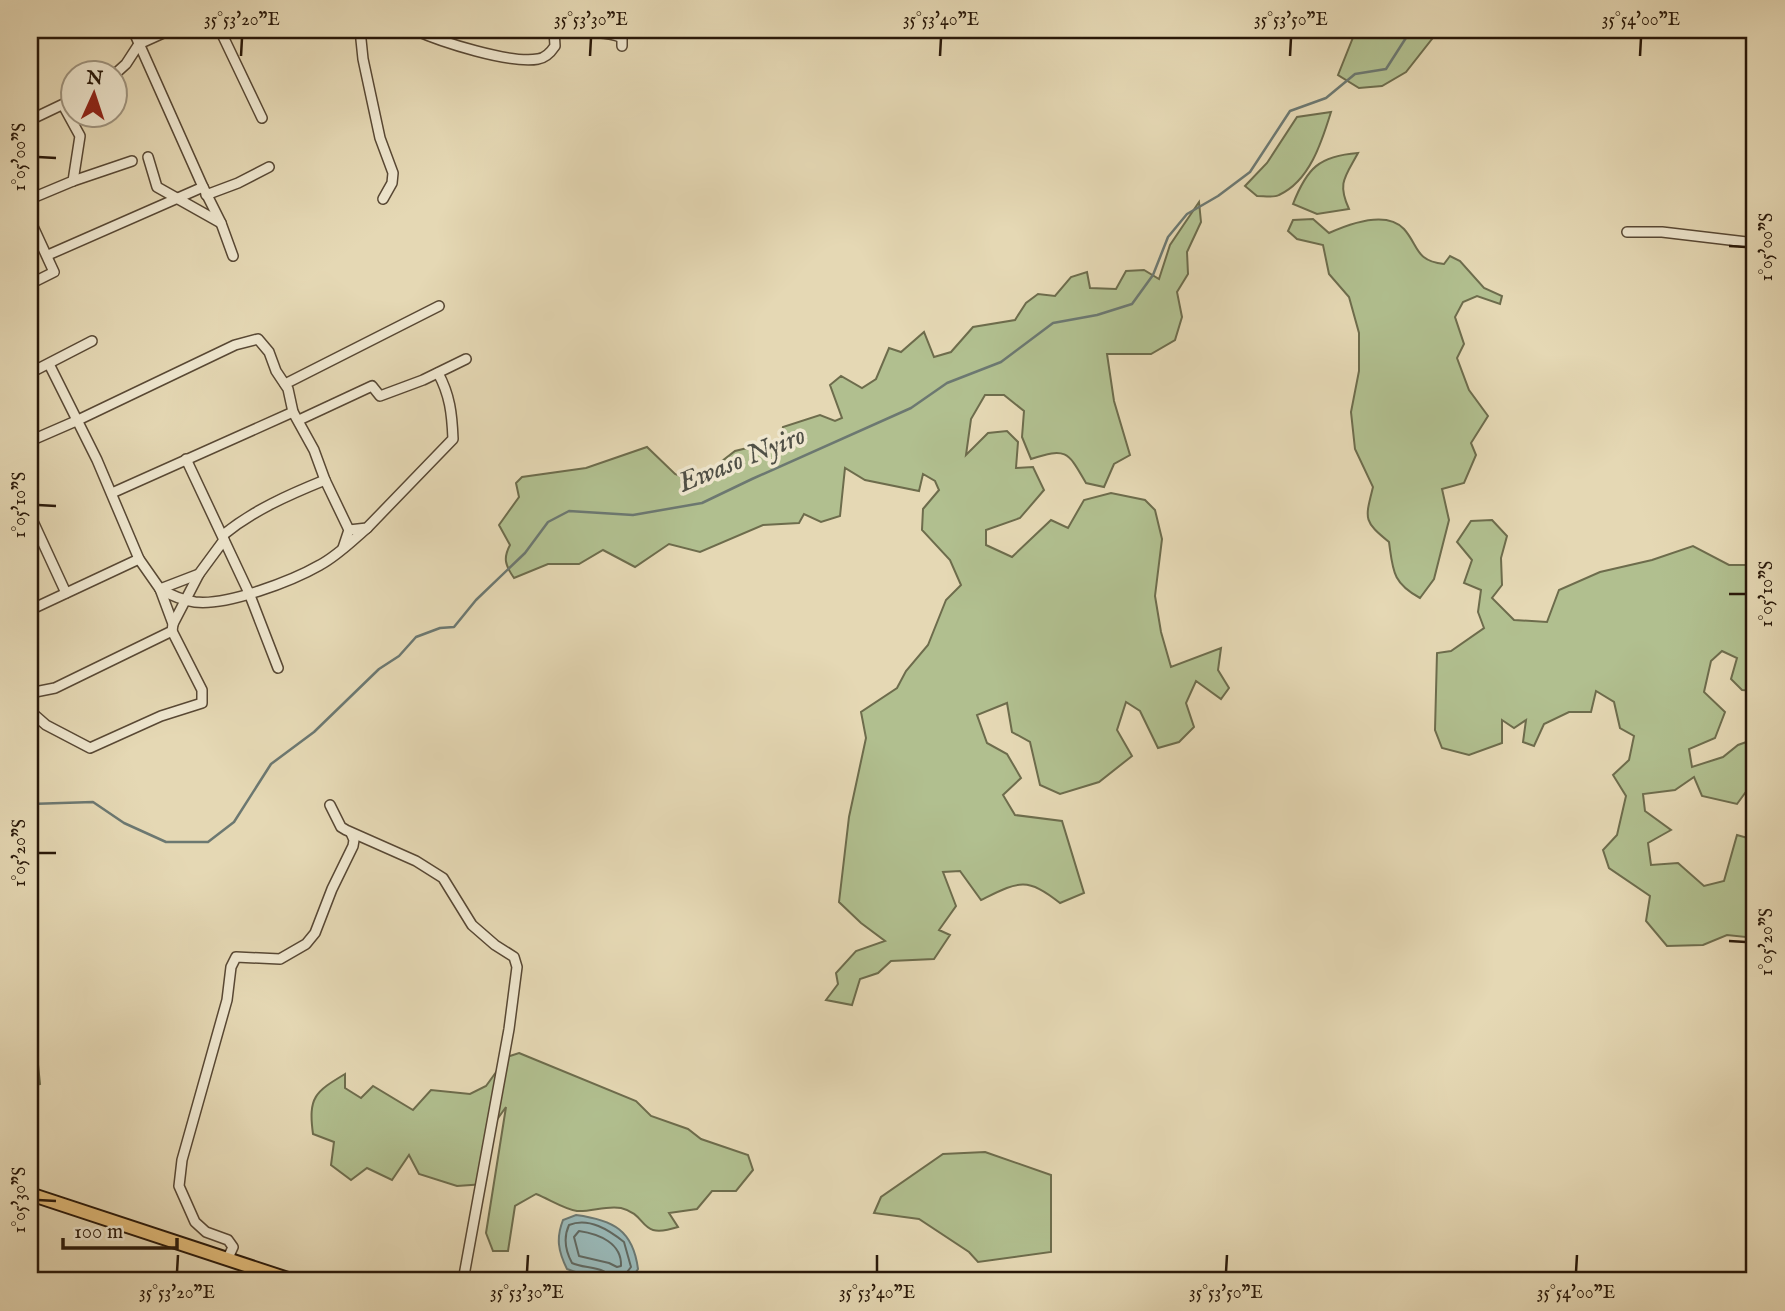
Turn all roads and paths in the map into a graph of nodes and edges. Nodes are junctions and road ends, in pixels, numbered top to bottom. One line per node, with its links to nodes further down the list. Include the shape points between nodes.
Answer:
1 (133, 30): 8 (street)
2 (170, 30): 8 (street)
3 (220, 30): 12 (street)
4 (360, 30): 22 (street, via 380,138 393,173)
5 (415, 30): 6 (street, via 494,56 539,60 555,46)
6 (554, 30)
7 (577, 30): 9 (street, via 615,34 622,38)
8 (139, 44): 10 (street); 19 (street)
9 (622, 47)
10 (129, 60)
11 (60, 106): 13 (street)
12 (262, 118)
13 (30, 120)
14 (77, 130): 18 (street, via 80,136)
15 (148, 157): 20 (street, via 157,187)
16 (132, 161): 18 (street)
17 (269, 167): 19 (street, via 237,183)
18 (73, 181): 21 (street)
19 (204, 191): 20 (street); 24 (street)
20 (175, 198): 24 (street); 27 (street)
21 (30, 199)
22 (383, 199)
23 (30, 220): 27 (street)
24 (221, 223): 28 (street)
25 (1627, 232): 26 (street)
26 (1755, 243)
27 (48, 256): 29 (street, via 54,272)
28 (233, 256)
29 (30, 284)
30 (439, 306): 36 (street)
31 (92, 341): 33 (street)
32 (466, 359): 35 (street)
33 (49, 364): 34 (street); 38 (street)
34 (30, 373)
35 (438, 373): 37 (street, via 380,396 372,386); 44 (street, via 452,408 453,439)
36 (285, 384): 37 (street); 38 (street, via 270,352 258,339 235,345)
37 (295, 416): 40 (street); 41 (street)
38 (76, 421): 39 (street); 42 (street)
39 (30, 441)
40 (186, 459): 42 (street); 46 (street)
41 (326, 480): 45 (street); 46 (street, via 246,516)
42 (112, 493): 48 (street)
43 (30, 515): 51 (street)
44 (367, 528): 45 (street); 47 (street)
45 (349, 530): 47 (street)
46 (224, 537): 49 (street); 52 (street)
47 (344, 548): 52 (street, via 297,577)
48 (139, 559): 50 (street); 51 (street)
49 (199, 574): 50 (street); 53 (street)
50 (160, 589): 53 (street); 55 (street)
51 (66, 593): 54 (street)
52 (249, 593): 53 (street, via 198,603); 56 (street)
53 (186, 600): 55 (street)
54 (30, 610)
55 (172, 627): 57 (street, via 55,688); 58 (street, via 202,691 202,704 161,716 90,748)
56 (278, 668)
57 (31, 690)
58 (30, 711)
59 (330, 805): 60 (street, via 341,827)
60 (351, 833): 62 (street, via 353,846 311,939 280,959 236,957 231,967 228,1000 182,1160 179,1186 195,1222 233,1247); 64 (street, via 443,878 472,925 514,957 517,967)
61 (30, 1194): 62 (highway)
62 (228, 1258): 63 (highway)
63 (294, 1281)
64 (463, 1281)

